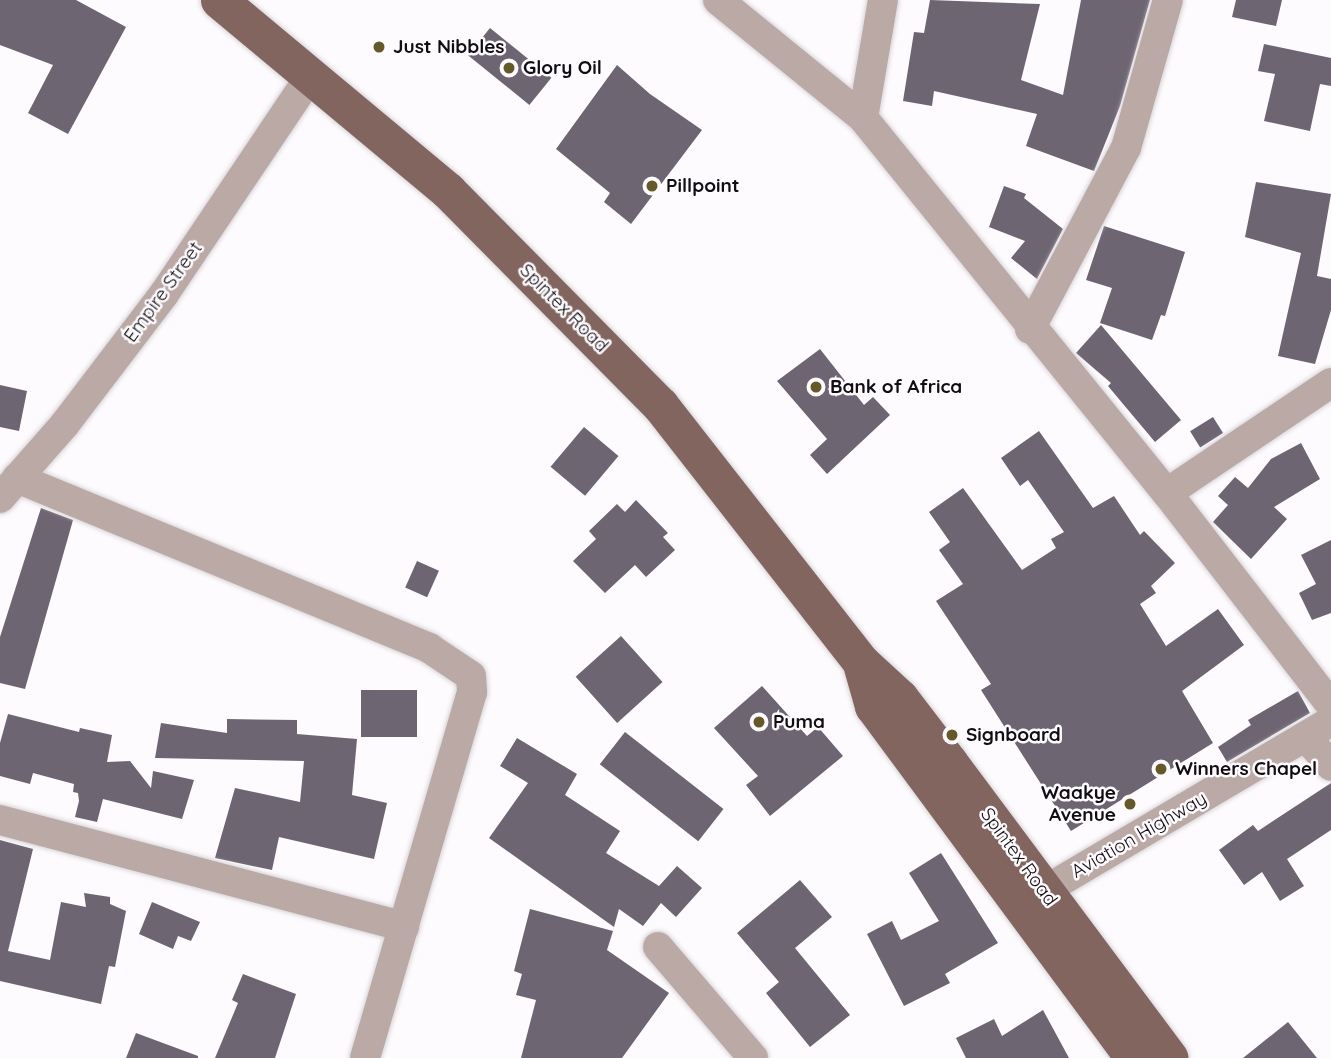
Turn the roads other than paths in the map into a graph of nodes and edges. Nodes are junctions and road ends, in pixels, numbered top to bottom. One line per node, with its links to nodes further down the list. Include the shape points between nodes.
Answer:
1 (219, 0): 5 (main road, Spintex Road)
2 (718, 0): 6 (street)
3 (883, 0): 6 (street)
4 (1168, 0): 7 (street, via 1126,148)
5 (312, 75): 9 (street, Empire Street, via 164,294 65,425); 16 (main road, Spintex Road, via 448,191 660,405 861,663 873,706)
6 (863, 118): 7 (street)
7 (1030, 328): 10 (street)
8 (1331, 383): 10 (street)
9 (9, 488): 17 (street, via 429,648 471,677 472,692)
10 (1167, 493): 11 (street)
11 (1331, 705)
12 (1331, 721): 13 (street, Aviation Highway)
13 (1306, 737): 14 (street); 16 (street, Aviation Highway)
14 (1331, 766)
15 (0, 820): 17 (street)
16 (1032, 898): 21 (main road, Spintex Road); 22 (main road, Spintex Road)
17 (404, 927): 19 (street)
18 (658, 947): 20 (street)
19 (365, 1058)
20 (754, 1058)
21 (1133, 1058)
22 (1170, 1058)

